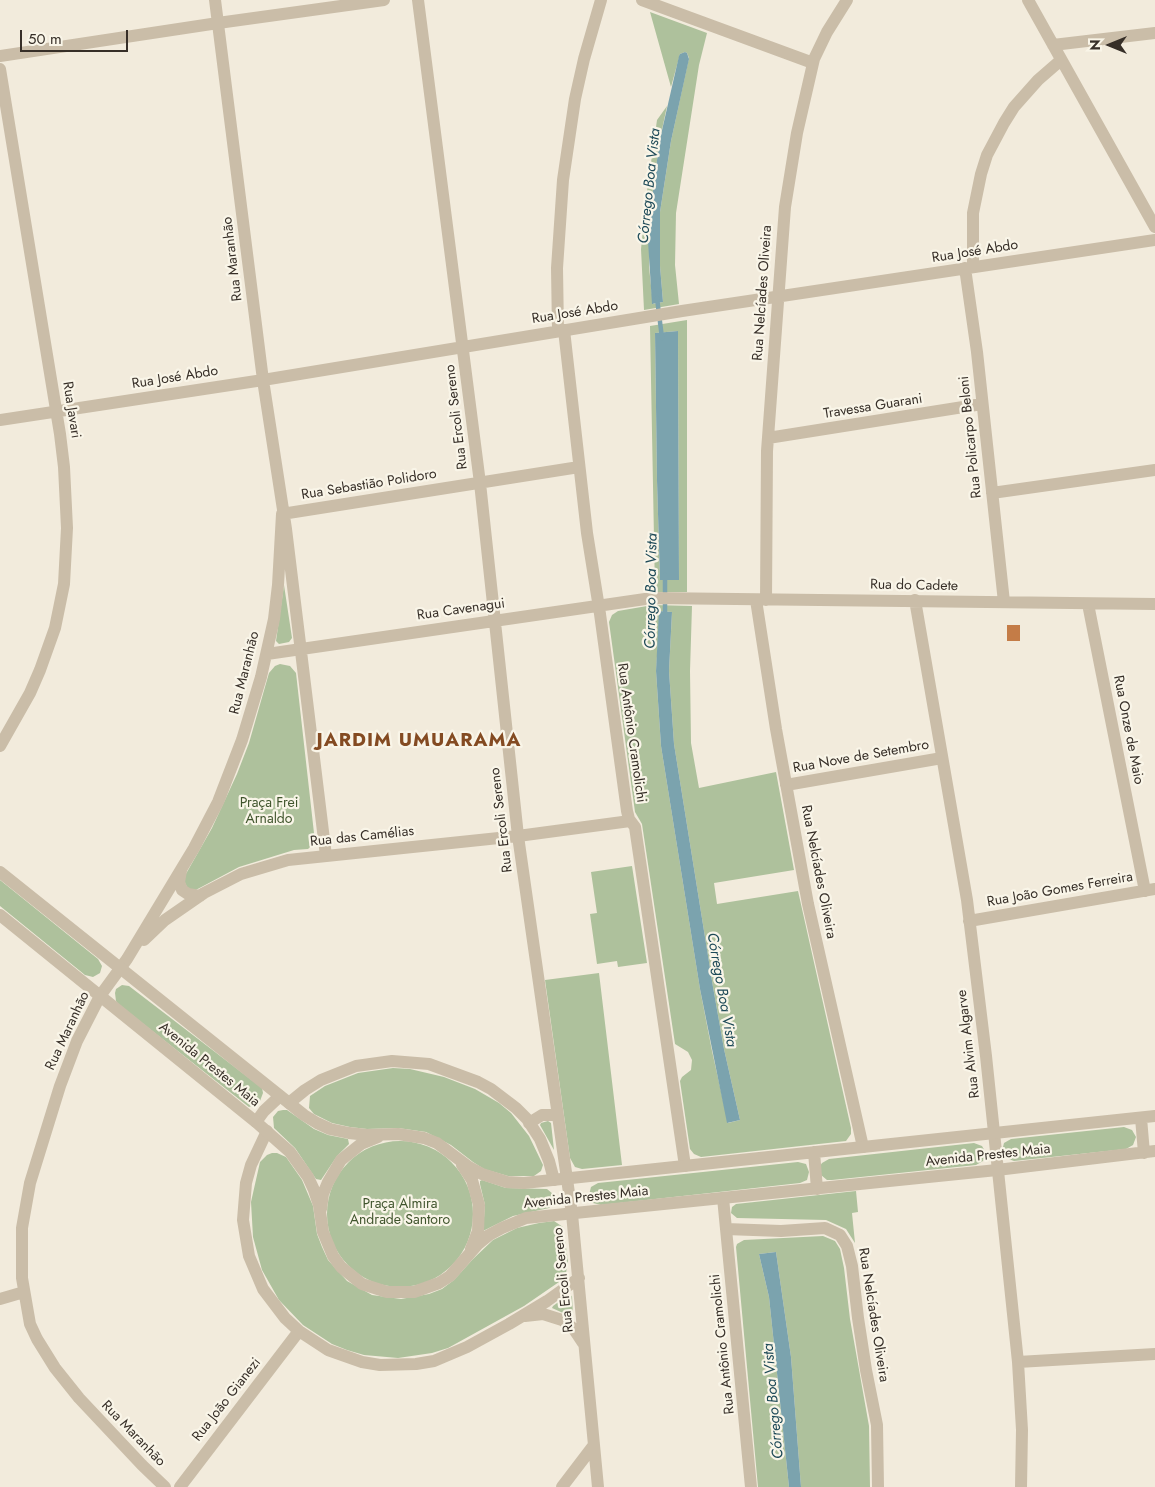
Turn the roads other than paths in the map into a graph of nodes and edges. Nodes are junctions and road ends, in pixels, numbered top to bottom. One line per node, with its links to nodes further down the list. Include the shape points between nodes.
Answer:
1 (215, 0): 8 (street, Rua Maranhão)
2 (384, 0): 8 (street)
3 (418, 0): 20 (street, Rua Ercoli Sereno)
4 (600, 0): 19 (street, Rua Antônio Cramolichi, via 575,99 563,180 558,260)
5 (642, 0): 13 (street)
6 (847, 0): 13 (street, Rua Nelcíades Oliveira, via 827,32)
7 (1028, 0): 10 (street)
8 (218, 23): 11 (street); 21 (street, Rua Maranhão)
9 (1155, 33): 10 (street)
10 (1053, 45): 12 (street)
11 (0, 56)
12 (1061, 60): 15 (street); 17 (street, Rua Policarpo Beloni, via 1014,108 987,155 973,213)
13 (813, 64): 18 (street, Rua Nelcíades Oliveira, via 790,170)
14 (0, 69): 23 (street, Rua Javari)
15 (1155, 227)
16 (1155, 240): 17 (street, Rua José Abdo)
17 (969, 268): 18 (street, Rua José Abdo); 22 (street, Rua Policarpo Beloni)
18 (779, 297): 19 (street, Rua José Abdo); 25 (street, Rua Nelcíades Oliveira)
19 (561, 330): 20 (street, Rua José Abdo); 26 (street, Rua Antônio Cramolichi)
20 (464, 347): 21 (street, Rua José Abdo); 28 (street, Rua Ercoli Sereno)
21 (263, 380): 23 (street, Rua José Abdo); 30 (street, Rua Maranhão)
22 (982, 404): 25 (street, Travessa Guarani); 29 (street, Rua Policarpo Beloni)
23 (56, 412): 24 (street, Rua José Abdo); 41 (street, Rua Javari, via 66,500 64,584 55,628 40,670)
24 (0, 420)
25 (768, 438): 32 (street, Rua Nelcíades Oliveira)
26 (579, 467): 28 (street, Rua Sebastião Polidoro); 37 (street, Rua Antônio Cramolichi)
27 (1155, 470): 29 (street)
28 (480, 483): 30 (street, Rua Sebastião Polidoro); 38 (street, Rua Ercoli Sereno)
29 (992, 493): 34 (street, Rua Policarpo Beloni)
30 (282, 514): 39 (street, Rua Maranhão); 40 (street, Rua Maranhão, via 278,585)
31 (666, 599): 32 (street, Rua do Cadete); 37 (street, Rua Cavenagui)
32 (761, 600): 33 (street, Rua do Cadete); 43 (street, Rua Nelcíades Oliveira)
33 (915, 600): 34 (street, Rua do Cadete); 42 (street, Rua Alvim Algarve)
34 (1004, 602): 35 (street, Rua do Cadete)
35 (1088, 604): 36 (street, Rua do Cadete); 49 (street, Rua Onze de Maio)
36 (1155, 604)
37 (598, 605): 38 (street, Rua Cavenagui); 44 (street, Rua Antônio Cramolichi)
38 (496, 620): 39 (street, Rua Cavenagui); 45 (street, Rua Ercoli Sereno)
39 (300, 649): 40 (street, Rua Cavenagui); 46 (street, Rua Maranhão)
40 (267, 654): 47 (street, Rua Maranhão, via 231,772)
41 (0, 746)
42 (942, 758): 43 (street, Rua Nove de Setembro); 52 (street, Rua Alvim Algarve)
43 (786, 785): 64 (street, Rua Nelcíades Oliveira, via 808,904)
44 (630, 821): 45 (street, Rua das Camélias); 68 (street, Rua Antônio Cramolichi, via 634,827)
45 (518, 836): 46 (street, Rua das Camélias); 57 (street, Rua Ercoli Sereno)
46 (326, 856): 50 (street, Rua das Camélias, via 261,867)
47 (182, 868): 50 (street, via 182,890); 53 (street, Rua Maranhão)
48 (0, 872): 53 (street, Avenida Prestes Maia)
49 (1150, 890): 52 (street, Rua João Gomes Ferreira)
50 (200, 896): 53 (street, Rua das Camélias, via 165,920)
51 (0, 915): 54 (street, Avenida Prestes Maia)
52 (970, 921): 62 (street, Rua Alvim Algarve)
53 (123, 964): 54 (street, Rua Maranhão); 55 (street, Avenida Prestes Maia)
54 (100, 996): 59 (street, Avenida Prestes Maia); 78 (street, Rua Maranhão, via 65,1070 30,1182 20,1244)
55 (284, 1100): 59 (street, via 264,1111); 60 (street, via 347,1068 374,1062 411,1061 446,1070 491,1089 516,1108); 63 (street, Avenida Prestes Maia, via 330,1129)
56 (1155, 1116): 58 (street, Avenida Prestes Maia)
57 (558, 1117): 60 (street, via 542,1115); 70 (street, Rua Ercoli Sereno)
58 (1141, 1118): 62 (street, Avenida Prestes Maia); 66 (street)
59 (256, 1122): 61 (street, Avenida Prestes Maia)
60 (529, 1123): 70 (street)
61 (267, 1131): 74 (street, Avenida Prestes Maia, via 290,1152 304,1171 314,1190); 81 (street, via 246,1183 245,1238 263,1289)
62 (995, 1133): 64 (street, Avenida Prestes Maia); 69 (street, Rua Alvim Algarve)
63 (385, 1135): 67 (street, Avenida Prestes Maia, via 424,1138 436,1142); 74 (street, via 362,1144 342,1160 323,1194)
64 (863, 1147): 65 (street, Avenida Prestes Maia)
65 (814, 1152): 68 (street, Avenida Prestes Maia); 71 (street)
66 (1150, 1152): 69 (street, Avenida Prestes Maia)
67 (458, 1158): 70 (street, Avenida Prestes Maia, via 482,1174 507,1182); 76 (street, via 472,1180 479,1205 478,1232)
68 (685, 1166): 70 (street, Avenida Prestes Maia)
69 (997, 1170): 71 (street, Avenida Prestes Maia); 84 (street, Rua Alvim Algarve)
70 (560, 1179): 73 (street, Rua Ercoli Sereno)
71 (818, 1189): 72 (street, Avenida Prestes Maia)
72 (723, 1198): 73 (street, Avenida Prestes Maia); 75 (street, Rua Antônio Cramolichi)
73 (572, 1214): 76 (street, Avenida Prestes Maia, via 538,1216 515,1222 489,1235); 77 (street, Rua Ercoli Sereno)
74 (321, 1217): 76 (street, Avenida Prestes Maia, via 327,1244 342,1267 362,1284 388,1292 414,1292 439,1283)
75 (726, 1230): 90 (street, Rua Antônio Cramolichi); 91 (street, Rua Nelcíades Oliveira, via 825,1228 840,1235 847,1246 877,1425)
76 (469, 1254)
77 (578, 1278): 80 (street); 82 (street, Rua Ercoli Sereno)
78 (24, 1292): 79 (street); 86 (street, Rua Maranhão, via 30,1324 55,1368 92,1413)
79 (0, 1298)
80 (517, 1319): 81 (street, via 451,1355 398,1366 345,1357); 82 (street, via 534,1314 553,1316 573,1328)
81 (299, 1331): 87 (street, Rua João Gianezi)
82 (585, 1347): 85 (street, Rua Ercoli Sereno)
83 (1155, 1354): 84 (street)
84 (1018, 1362): 92 (street, Rua Alvim Algarve, via 1022,1430)
85 (594, 1445): 88 (street); 89 (street, Rua Ercoli Sereno)
86 (165, 1487)
87 (180, 1487)
88 (562, 1487)
89 (598, 1487)
90 (751, 1487)
91 (878, 1487)
92 (1020, 1487)

